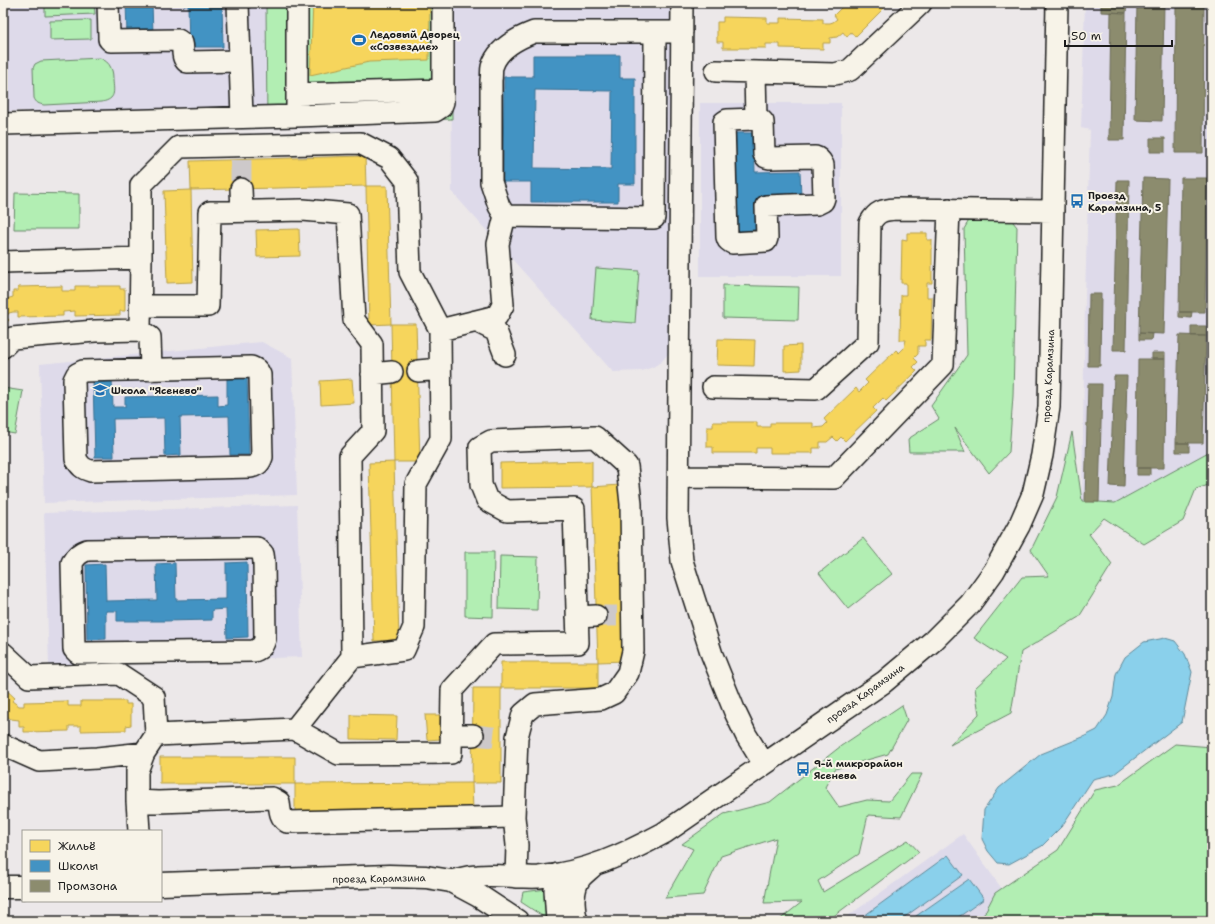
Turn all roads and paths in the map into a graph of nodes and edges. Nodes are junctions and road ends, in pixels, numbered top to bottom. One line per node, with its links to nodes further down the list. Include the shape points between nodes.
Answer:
1 (108, 3): 10 (street, via 111,41 178,40 183,45 183,56 187,62)
2 (238, 3): 10 (street)
3 (297, 3): 14 (street)
4 (443, 3): 13 (street)
5 (682, 3): 9 (street)
6 (921, 3): 12 (street, via 850,70 835,74)
7 (1057, 3): 22 (street, проезд Карамзина)
8 (655, 32): 9 (street); 23 (street, via 534,32 520,37 499,55 492,68 491,182 498,206); 23 (street, via 654,218)
9 (682, 32): 36 (street)
10 (240, 61): 16 (street)
11 (716, 71): 12 (street)
12 (755, 72): 17 (street)
13 (442, 90): 14 (street); 15 (street, via 443,102 435,111)
14 (297, 94): 15 (street)
15 (297, 116): 16 (street)
16 (242, 117): 18 (street)
17 (756, 119): 17 (street, via 724,122 727,237 732,243 766,241 766,206 817,204 824,198 821,161 815,157 768,158 764,154 763,122)
18 (3, 124)
19 (241, 189): 21 (street)
20 (949, 209): 22 (street); 35 (street, via 887,210 874,215 870,223 868,342 816,388); 36 (street, via 943,365 834,478)
21 (242, 211): 26 (street, via 210,212 208,306); 39 (street, via 302,210 348,214 354,320 372,344 382,373 373,431 350,456)
22 (1053, 211): 47 (street, проезд Карамзина, via 1048,407 1042,455 1033,494 1019,526 994,571 970,604 934,641 884,682)
23 (505, 216): 27 (street, via 498,244 503,305 497,316)
24 (141, 258): 25 (street); 26 (street); 29 (street, via 141,185 179,147 241,153 360,143 389,158 407,181 410,272)
25 (3, 262)
26 (140, 306): 28 (street)
27 (476, 321): 29 (street); 31 (street, via 496,331)
28 (140, 330): 30 (street, via 12,338); 33 (street, via 150,337)
29 (440, 330): 32 (street)
30 (3, 347)
31 (505, 355)
32 (440, 369): 34 (street); 39 (street, via 441,439 416,484 414,627 404,650)
33 (151, 370): 33 (street, via 255,369 260,375 260,462 251,467 91,471 81,467 76,459 74,380 78,374 91,370)
34 (418, 371)
35 (713, 387)
36 (679, 477): 47 (street, via 678,518 682,561 717,670 746,735)
37 (3, 653): 40 (street, via 29,676)
38 (119, 653): 38 (street, via 78,652 74,649 72,563 80,552 257,548 263,554 265,639 260,649); 40 (street)
39 (352, 656): 41 (street)
40 (119, 674): 42 (street, via 154,697)
41 (296, 729): 42 (street); 43 (street, via 339,754 451,753)
42 (156, 735): 46 (street)
43 (451, 735): 44 (street); 49 (street, via 452,690 494,644 578,643 587,617 574,510 507,511 487,500 481,485 480,447 491,441 595,437 627,466 631,504 628,616 633,651 628,673 614,693 600,700 535,704 523,714 510,738)
44 (473, 736)
45 (3, 745): 46 (street, via 39,761)
46 (144, 753): 48 (street, via 137,772)
47 (764, 764): 51 (street, проезд Карамзина, via 664,833)
48 (137, 801): 49 (street, via 272,798 279,802 280,812 287,822); 50 (street)
49 (514, 817): 53 (street, via 517,845)
50 (139, 830)
51 (594, 866): 52 (street, проезд Карамзина); 60 (street, via 581,877 576,890 574,912)
52 (558, 874): 53 (street, проезд Карамзина); 59 (street, via 555,890)
53 (516, 877): 54 (street, проезд Карамзина, via 477,876)
54 (451, 881): 55 (main road, проезд Карамзина, via 390,876); 58 (main road)
55 (162, 884)
56 (3, 887): 57 (main road)
57 (22, 887)
58 (517, 921)
59 (557, 921)
60 (577, 921)

